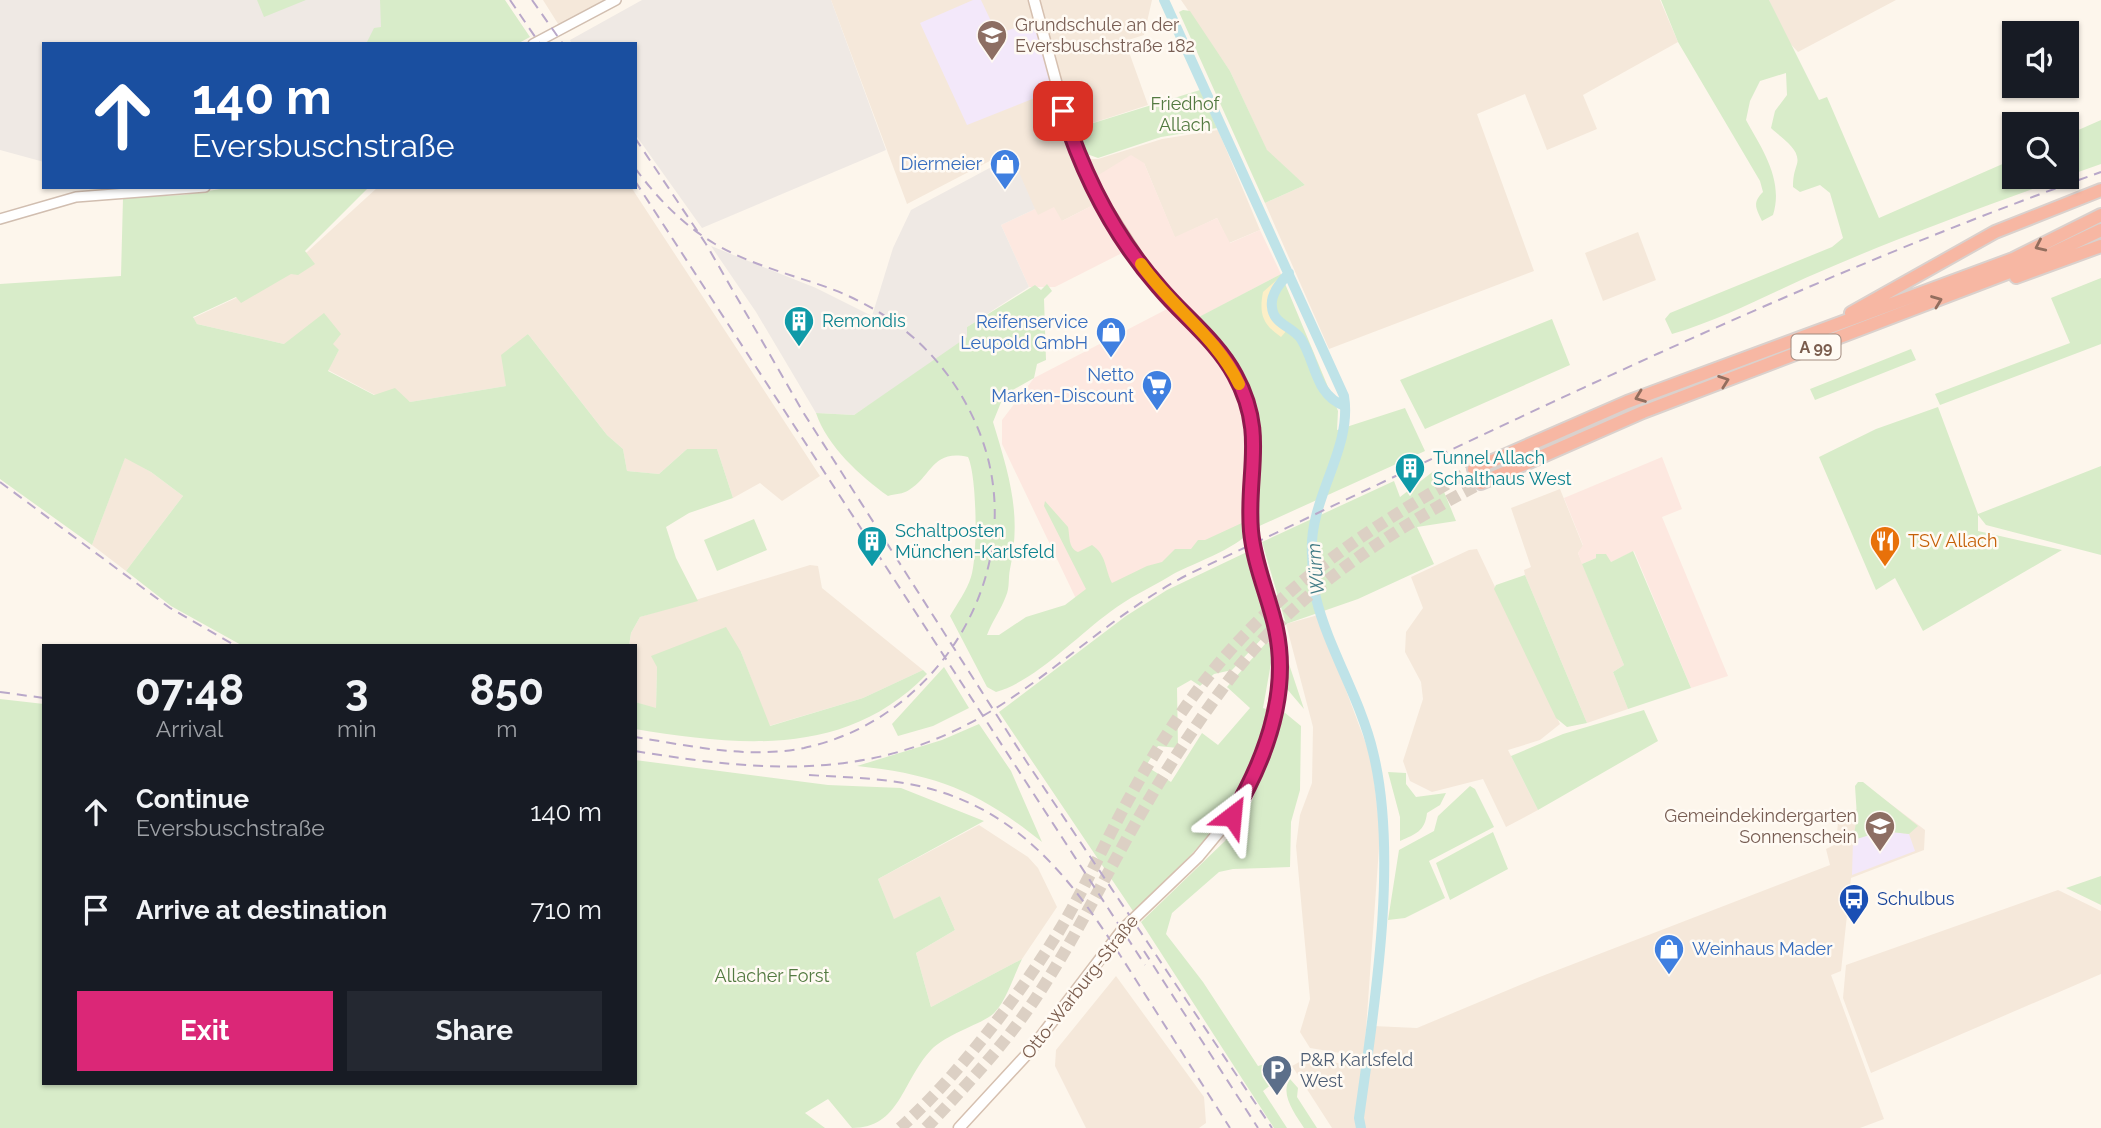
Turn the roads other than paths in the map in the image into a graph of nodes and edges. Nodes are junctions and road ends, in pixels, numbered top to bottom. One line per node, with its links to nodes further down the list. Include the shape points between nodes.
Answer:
1 (617, 0): 3 (street)
2 (1034, 0): 14 (main road, Otto-Warburg-Straße, via 1077,156 1092,185 1154,282 1203,332 1235,375 1253,425 1251,529 1277,633 1280,664 1264,750 1232,816 1198,857 1123,929 1030,1052)
3 (537, 42)
4 (179, 189): 7 (street, via 76,197)
5 (2101, 190): 11 (highway, A 99, via 1995,232)
6 (2101, 215): 11 (highway, A 99, one-way to 11, via 2013,259)
7 (0, 219)
8 (2101, 230): 10 (highway, A 99)
9 (2101, 246): 10 (highway, A 99, via 2024,275)
10 (1972, 288): 13 (highway, A 99, one-way to 10, via 1643,412)
11 (1819, 330): 12 (highway, A 99, one-way to 12, via 1627,402)
12 (1474, 468)
13 (1481, 483)
14 (965, 1126)

